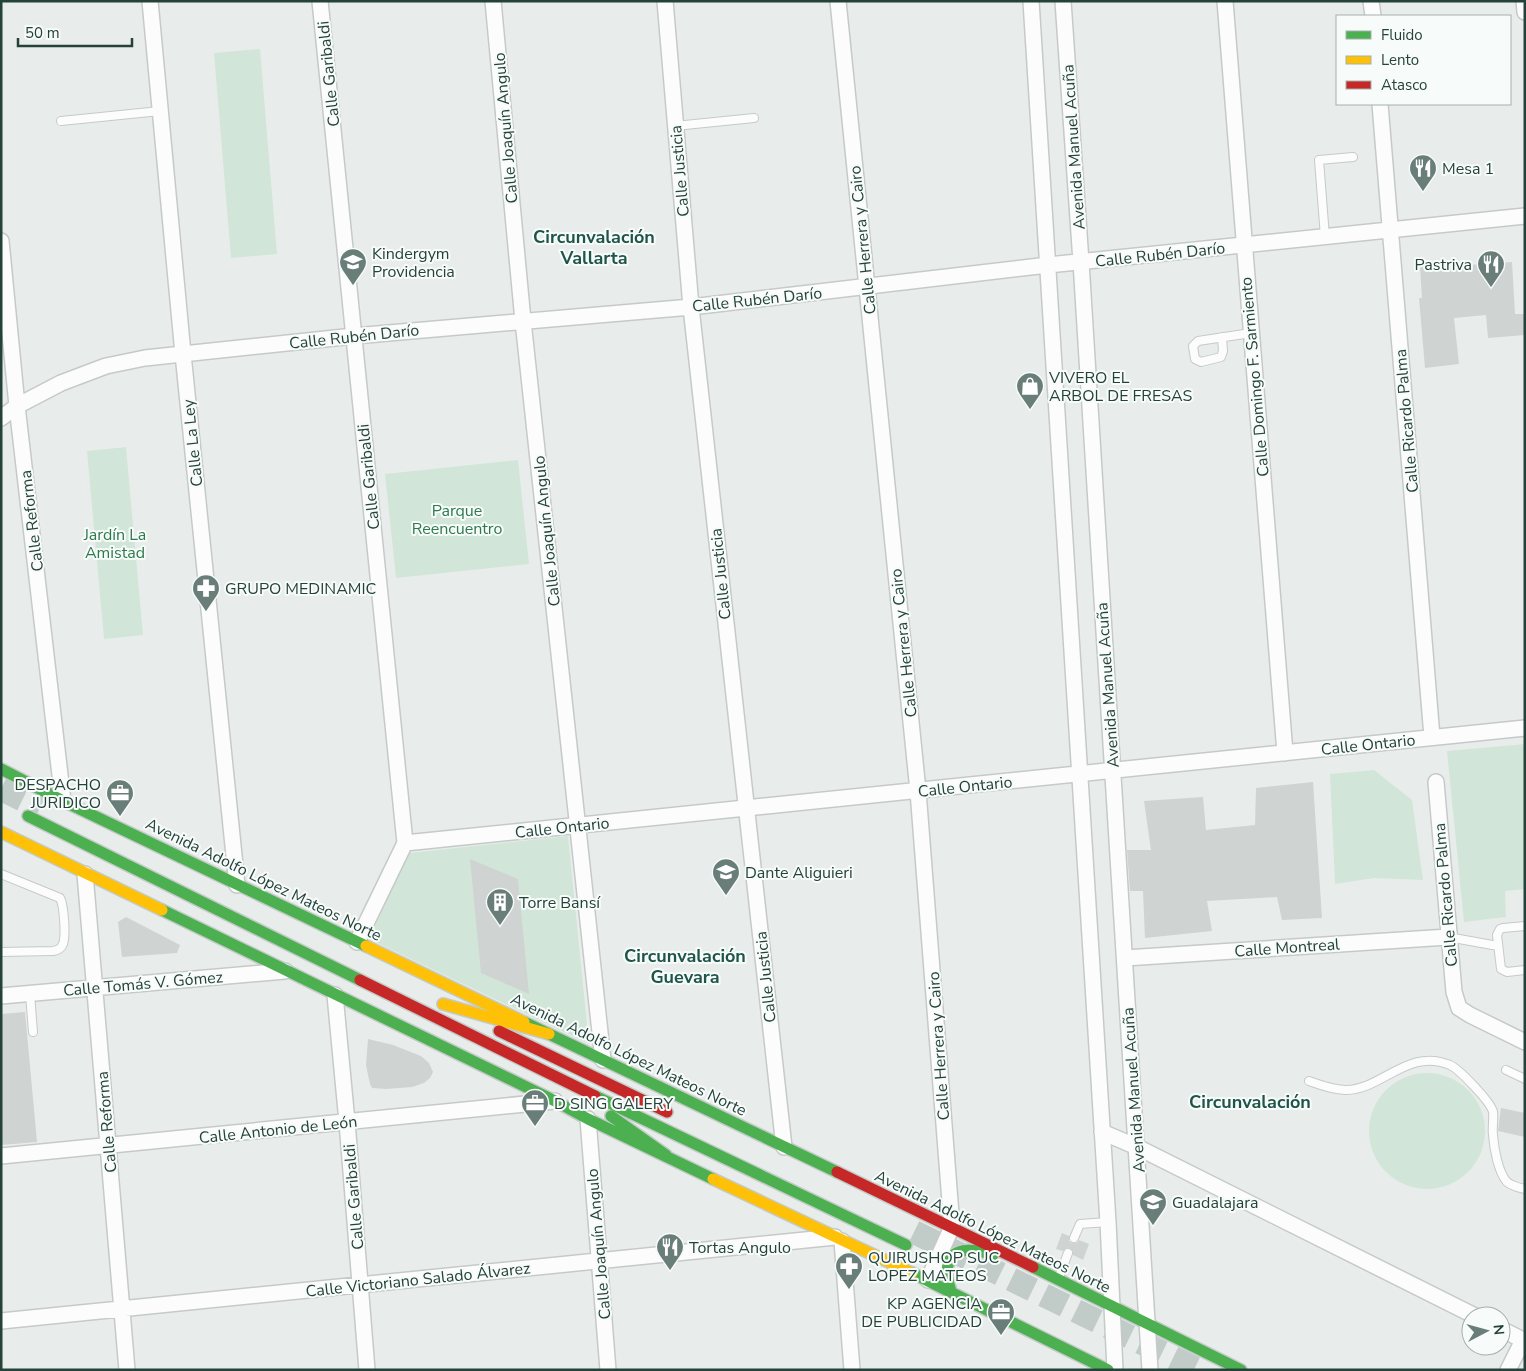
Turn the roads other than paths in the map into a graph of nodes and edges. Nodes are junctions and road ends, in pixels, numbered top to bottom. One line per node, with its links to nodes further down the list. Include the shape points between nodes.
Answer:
1 (150, 1): 14 (street, Calle La Ley)
2 (320, 1): 30 (street, Calle Garibaldi)
3 (493, 1): 28 (street, Calle Joaquín Angulo)
4 (664, 1): 17 (street, Calle Justicia)
5 (838, 1): 26 (street, Calle Herrera y Cairo)
6 (1031, 1): 25 (street, Avenida Manuel Acuña)
7 (1063, 1): 24 (street, Avenida Manuel Acuña)
8 (1225, 1): 23 (street, Calle Domingo F. Sarmiento)
9 (1371, 1): 12 (street)
10 (1524, 1): 11 (street)
11 (1525, 12)
12 (1373, 15)
13 (1380, 105): 20 (street, Calle Ricardo Palma)
14 (160, 110): 16 (lane); 32 (street, Calle La Ley)
15 (754, 118): 17 (lane)
16 (61, 121)
17 (675, 126): 27 (street, Calle Justicia)
18 (1353, 157): 21 (lane, via 1319,160)
19 (1525, 216): 20 (street, Calle Rubén Darío)
20 (1390, 230): 21 (street, Calle Rubén Darío); 36 (street, Calle Ricardo Palma)
21 (1325, 237): 23 (street, Calle Rubén Darío)
22 (1, 240): 33 (street, Calle Reforma)
23 (1244, 245): 24 (street, Calle Rubén Darío); 29 (street, Calle Domingo F. Sarmiento)
24 (1080, 262): 25 (street, Calle Rubén Darío); 39 (street, Avenida Manuel Acuña)
25 (1048, 265): 26 (street, Calle Rubén Darío); 40 (street, Avenida Manuel Acuña)
26 (866, 287): 27 (street, Calle Rubén Darío); 42 (street, Calle Herrera y Cairo)
27 (691, 307): 28 (street, Calle Rubén Darío); 44 (street, Calle Justicia)
28 (523, 320): 30 (street, Calle Rubén Darío); 46 (street, Calle Joaquín Angulo)
29 (1251, 333): 31 (lane); 37 (street, Calle Domingo F. Sarmiento)
30 (354, 336): 32 (street, Calle Rubén Darío); 50 (street, Calle Garibaldi)
31 (1222, 338)
32 (183, 354): 33 (street, Calle Rubén Darío, via 106,366 61,383); 53 (street, Calle La Ley)
33 (17, 406): 34 (street, Calle Rubén Darío); 43 (street, Calle Reforma)
34 (1, 418)
35 (1525, 728): 36 (street, Calle Ontario)
36 (1432, 737): 37 (street, Calle Ontario)
37 (1285, 753): 39 (street, Calle Ontario)
38 (1, 769): 43 (main road, Avenida Adolfo López Mateos Norte)
39 (1113, 771): 40 (street, Calle Ontario); 59 (street, Avenida Manuel Acuña)
40 (1079, 774): 42 (street, Calle Ontario); 78 (street, Avenida Manuel Acuña)
41 (1436, 782): 55 (street, Calle Ricardo Palma)
42 (918, 791): 44 (street, Calle Ontario); 86 (street, Calle Herrera y Cairo)
43 (63, 801): 53 (main road, Avenida Adolfo López Mateos Norte)
44 (746, 808): 46 (street, Calle Ontario); 80 (street, Calle Justicia)
45 (28, 816): 71 (main road)
46 (578, 825): 50 (street, Calle Ontario); 69 (street, Calle Joaquín Angulo)
47 (1, 832): 48 (main road)
48 (18, 840): 49 (street); 52 (main road)
49 (1, 841)
50 (405, 843): 56 (street)
51 (1, 874): 58 (lane, via 60,898 64,939 59,950)
52 (85, 874): 61 (main road); 62 (street, Calle Reforma)
53 (237, 885): 56 (main road, Avenida Adolfo López Mateos Norte)
54 (1525, 926): 57 (lane, via 1500,929)
55 (1448, 937): 57 (lane); 59 (street, Calle Montreal); 68 (street, Calle Ricardo Palma, via 1459,1008)
56 (357, 942): 67 (main road, Avenida Adolfo López Mateos Norte)
57 (1498, 946): 60 (lane, via 1501,969 1507,972)
58 (1, 952)
59 (1125, 958): 81 (street, Avenida Manuel Acuña)
60 (1525, 970)
61 (285, 971): 62 (street, Calle Tomás V. Gómez); 64 (main road)
62 (95, 988): 63 (street, Calle Tomás V. Gómez); 79 (street, Calle Reforma)
63 (30, 994): 65 (street, Calle Tomás V. Gómez); 66 (lane)
64 (335, 995): 74 (main road); 77 (street, Calle Garibaldi)
65 (1, 996)
66 (33, 1032)
67 (549, 1034): 69 (main road, Avenida Adolfo López Mateos Norte); 75 (main road, via 439,1001)
68 (1525, 1042)
69 (603, 1060): 80 (main road, Avenida Adolfo López Mateos Norte)
70 (1506, 1070): 72 (lane)
71 (556, 1077): 82 (main road); 89 (main road)
72 (1525, 1079)
73 (1309, 1081): 84 (lane, via 1331,1089 1347,1090 1430,1059 1451,1065 1483,1095 1493,1110 1493,1135 1499,1167 1508,1182)
74 (555, 1101): 76 (main road); 77 (street, Calle Antonio de León)
75 (674, 1116)
76 (588, 1119): 82 (main road); 92 (street, Calle Joaquín Angulo)
77 (347, 1122): 79 (street, Calle Antonio de León); 95 (street, Calle Garibaldi)
78 (1102, 1132): 81 (street); 85 (street, Avenida Manuel Acuña)
79 (108, 1145): 83 (street, Calle Antonio de León); 98 (street, Calle Reforma)
80 (784, 1147): 86 (main road, Avenida Adolfo López Mateos Norte)
81 (1137, 1147): 99 (street); 101 (street, Avenida Manuel Acuña)
82 (666, 1155): 88 (main road)
83 (1, 1156)
84 (1525, 1189)
85 (1108, 1222): 87 (lane, via 1080,1224); 97 (street, Avenida Manuel Acuña)
86 (952, 1227): 91 (main road, Avenida Adolfo López Mateos Norte); 93 (street, Calle Herrera y Cairo)
87 (1074, 1238)
88 (838, 1239): 92 (street, Calle Victoriano Salado Álvarez); 93 (main road); 108 (street)
89 (906, 1245)
90 (1068, 1253): 94 (lane)
91 (1017, 1260): 94 (main road, Avenida Adolfo López Mateos Norte); 96 (main road, via 969,1249 958,1252 946,1269)
92 (599, 1261): 95 (street, Calle Victoriano Salado Álvarez); 107 (street, Calle Joaquín Angulo)
93 (928, 1280): 96 (main road)
94 (1058, 1280): 97 (main road, Avenida Adolfo López Mateos Norte)
95 (360, 1285): 98 (street, Calle Victoriano Salado Álvarez); 106 (street, Calle Garibaldi)
96 (951, 1292): 104 (main road)
97 (1112, 1307): 101 (main road, Avenida Adolfo López Mateos Norte); 110 (street, Avenida Manuel Acuña)
98 (122, 1308): 100 (street, Calle Victoriano Salado Álvarez); 105 (street, Calle Reforma)
99 (1461, 1309)
100 (1, 1321)
101 (1147, 1324): 111 (street, Avenida Manuel Acuña); 112 (main road, Avenida Adolfo López Mateos Norte)
102 (1511, 1334): 103 (street)
103 (1524, 1340): 113 (street)
104 (1091, 1366): 109 (main road)
105 (127, 1370)
106 (367, 1370)
107 (608, 1370)
108 (852, 1370)
109 (1108, 1370)
110 (1115, 1370)
111 (1150, 1370)
112 (1241, 1370)
113 (1508, 1370)

